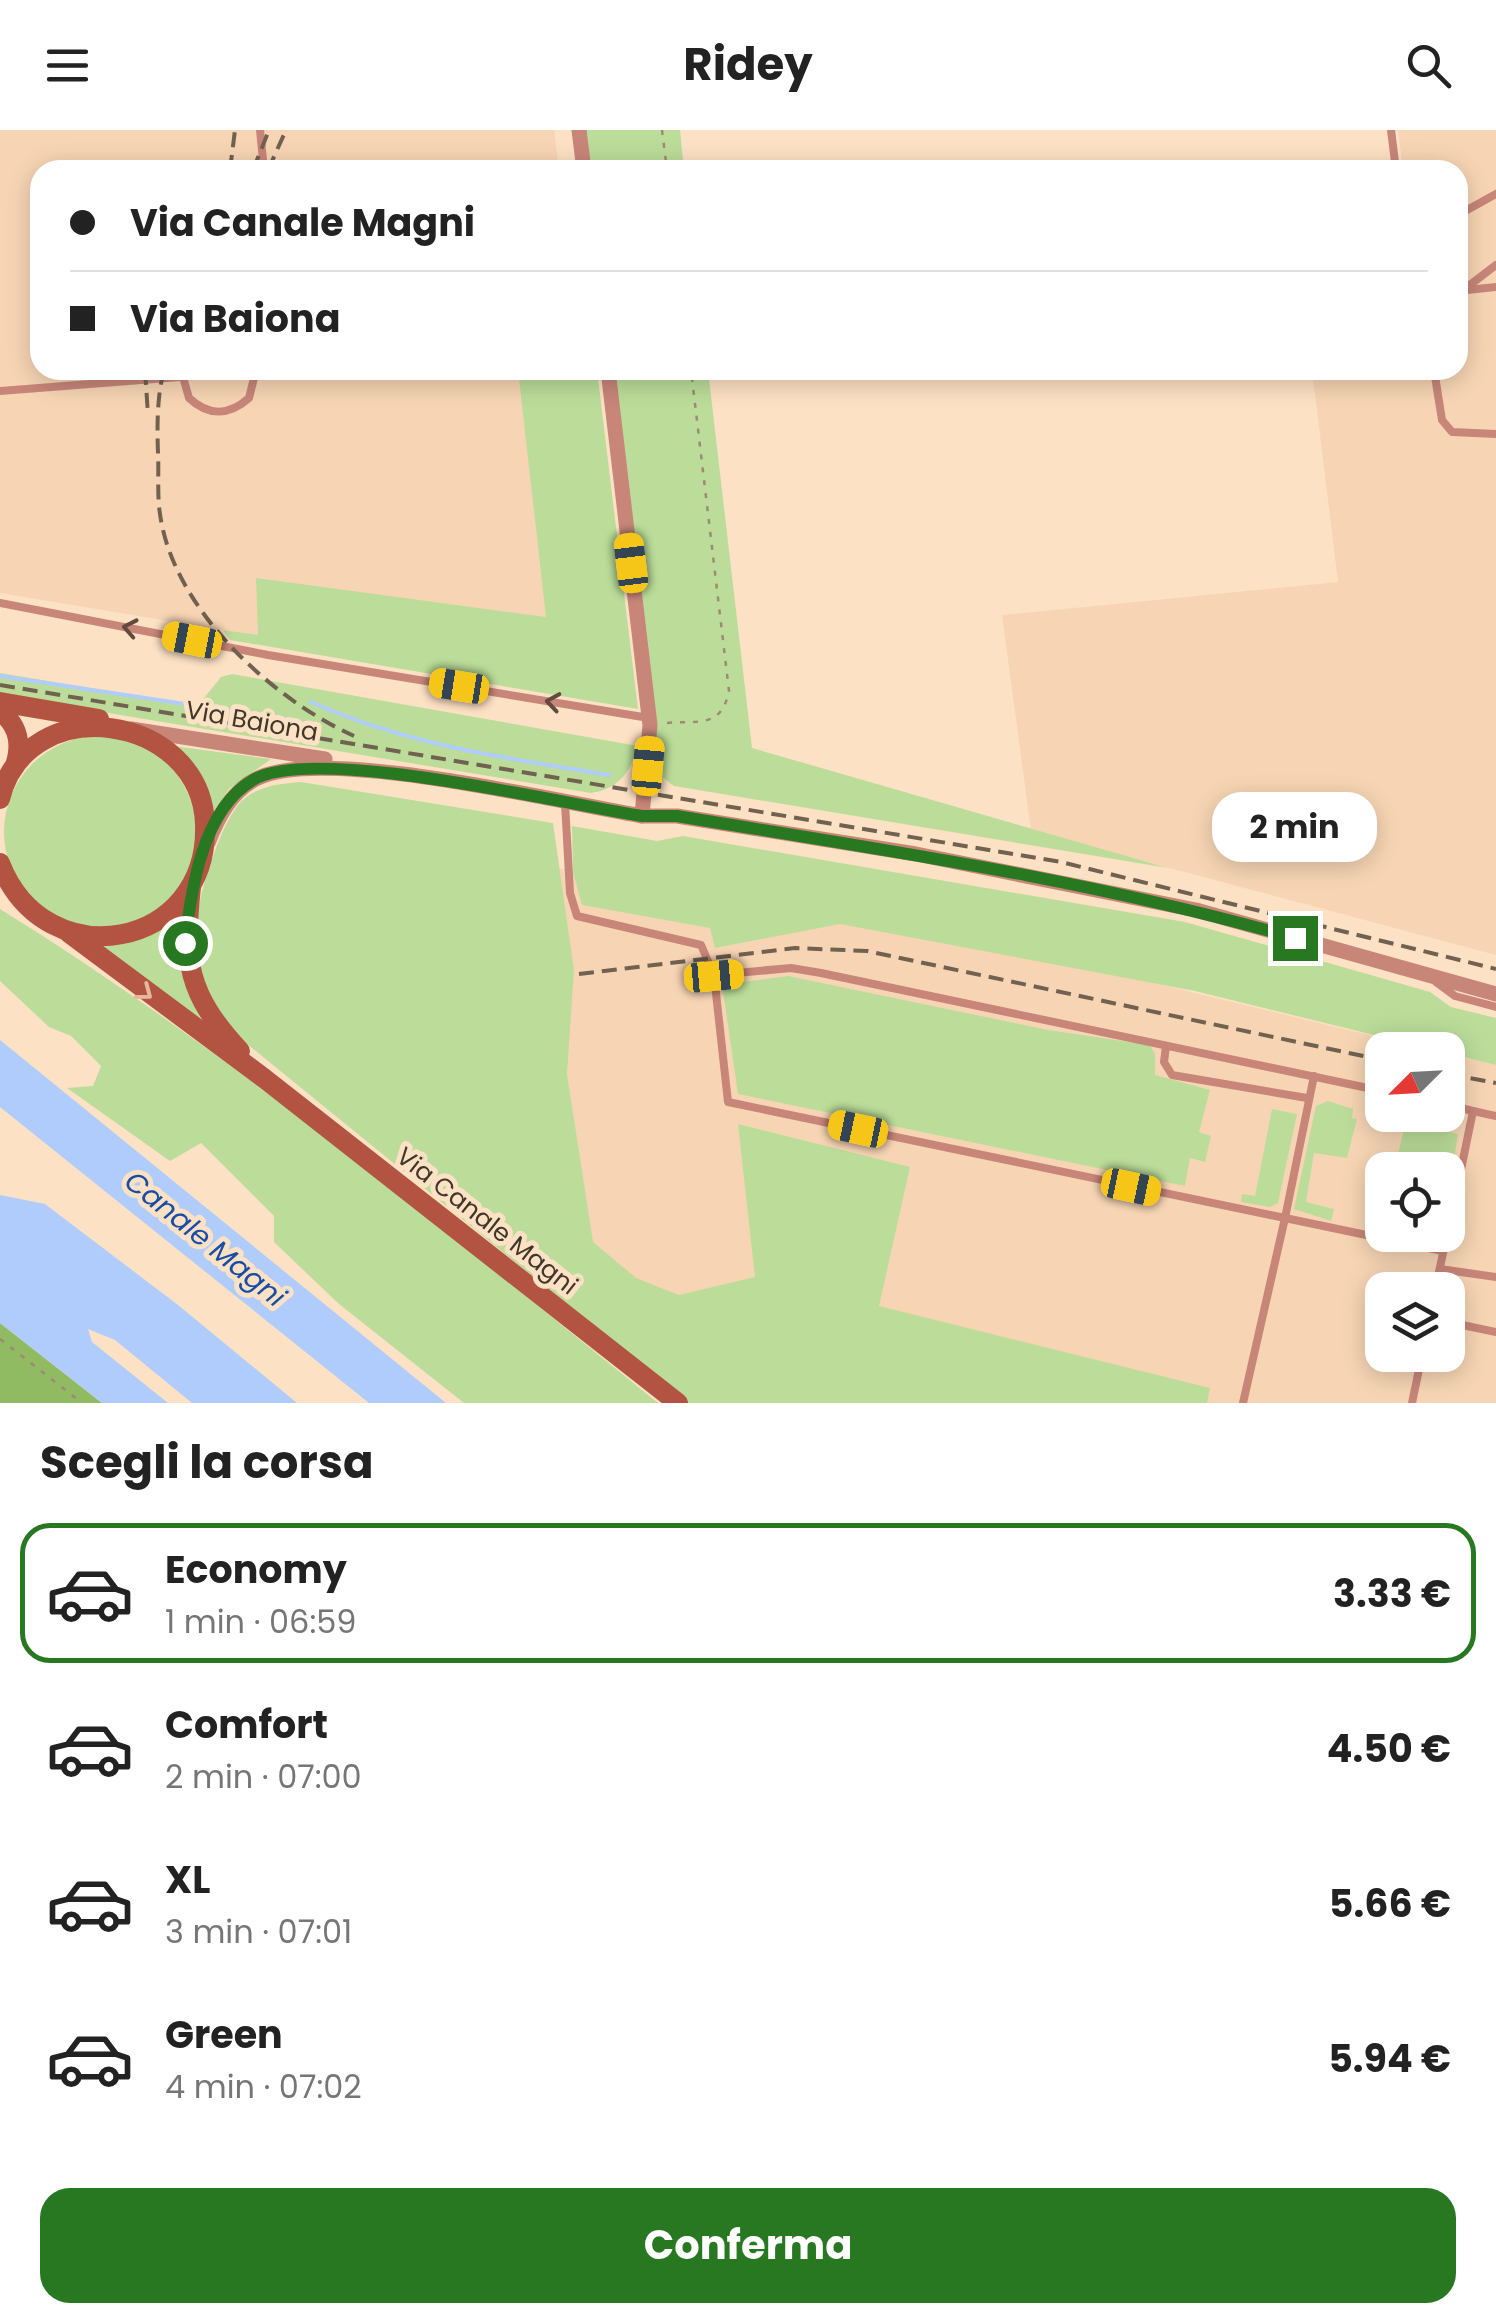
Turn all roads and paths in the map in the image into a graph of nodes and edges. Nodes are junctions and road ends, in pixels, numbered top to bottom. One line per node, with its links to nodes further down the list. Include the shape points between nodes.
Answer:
1 (260, 130): 5 (lane)
2 (579, 130): 6 (street)
3 (662, 130): 7 (path)
4 (1391, 130): 8 (lane)
5 (263, 160)
6 (583, 160)
7 (666, 160)
8 (1395, 160)
9 (1496, 194): 10 (lane)
10 (1468, 209)
11 (1496, 264): 12 (lane)
12 (1468, 285)
13 (1495, 287): 14 (lane)
14 (1468, 290)
15 (114, 380): 21 (lane)
16 (182, 380): 17 (lane, via 188,398 218,412 249,398)
17 (254, 380)
18 (609, 380): 26 (street)
19 (693, 380): 26 (path, via 728,691 725,709 710,721)
20 (1436, 380): 22 (lane, via 1442,420 1452,432)
21 (0, 392)
22 (1496, 434)
23 (0, 603): 26 (lane, one-way to 23)
24 (0, 702): 27 (main road, Via Baiona)
25 (0, 711): 28 (main road, via 18,737)
26 (650, 721): 32 (street)
27 (128, 729): 28 (main road, via 93,725 63,732 36,746); 29 (street, Via Baiona); 33 (main road, via 170,753 198,790 206,820)
28 (14, 769): 30 (main road)
29 (362, 769): 31 (street, Via Baiona); 33 (street, Via Baiona, via 302,766 253,780 218,817)
30 (1, 794)
31 (565, 804): 32 (street, Via Baiona); 39 (lane, via 577,916 701,945)
32 (642, 816): 40 (street, Via Baiona, via 916,854 1196,910)
33 (204, 851): 35 (main road)
34 (0, 863): 37 (main road)
35 (191, 886): 38 (main road, via 151,925 96,938); 45 (main road, Via Canale Magni, via 185,943 190,978 222,1032)
36 (0, 899): 37 (main road)
37 (28, 908): 38 (main road, Via Canale Magni)
38 (69, 932): 45 (main road, Via Canale Magni, one-way to 45)
39 (714, 976): 43 (lane, via 792,968); 52 (lane, via 728,1102)
40 (1428, 976): 41 (street, Via Baiona); 42 (lane, via 1455,996)
41 (1496, 994)
42 (1496, 1006)
43 (1166, 1046): 44 (lane); 47 (lane, via 1164,1062 1172,1074)
44 (1314, 1076): 46 (lane); 47 (lane)
45 (264, 1078): 63 (main road, Via Canale Magni)
46 (1365, 1087)
47 (1308, 1098): 52 (lane)
48 (1465, 1108): 49 (lane)
49 (1473, 1110): 50 (lane); 51 (lane)
50 (1496, 1116)
51 (1464, 1152)
52 (1285, 1218): 53 (lane); 64 (lane)
53 (1365, 1235)
54 (1444, 1252): 55 (lane)
55 (1440, 1268): 56 (lane); 57 (lane)
56 (1439, 1272)
57 (1496, 1276)
58 (1465, 1326): 59 (lane)
59 (1496, 1332)
60 (0, 1338): 62 (path)
61 (1418, 1372): 65 (lane)
62 (82, 1403)
63 (678, 1403)
64 (1243, 1403)
65 (1412, 1403)

